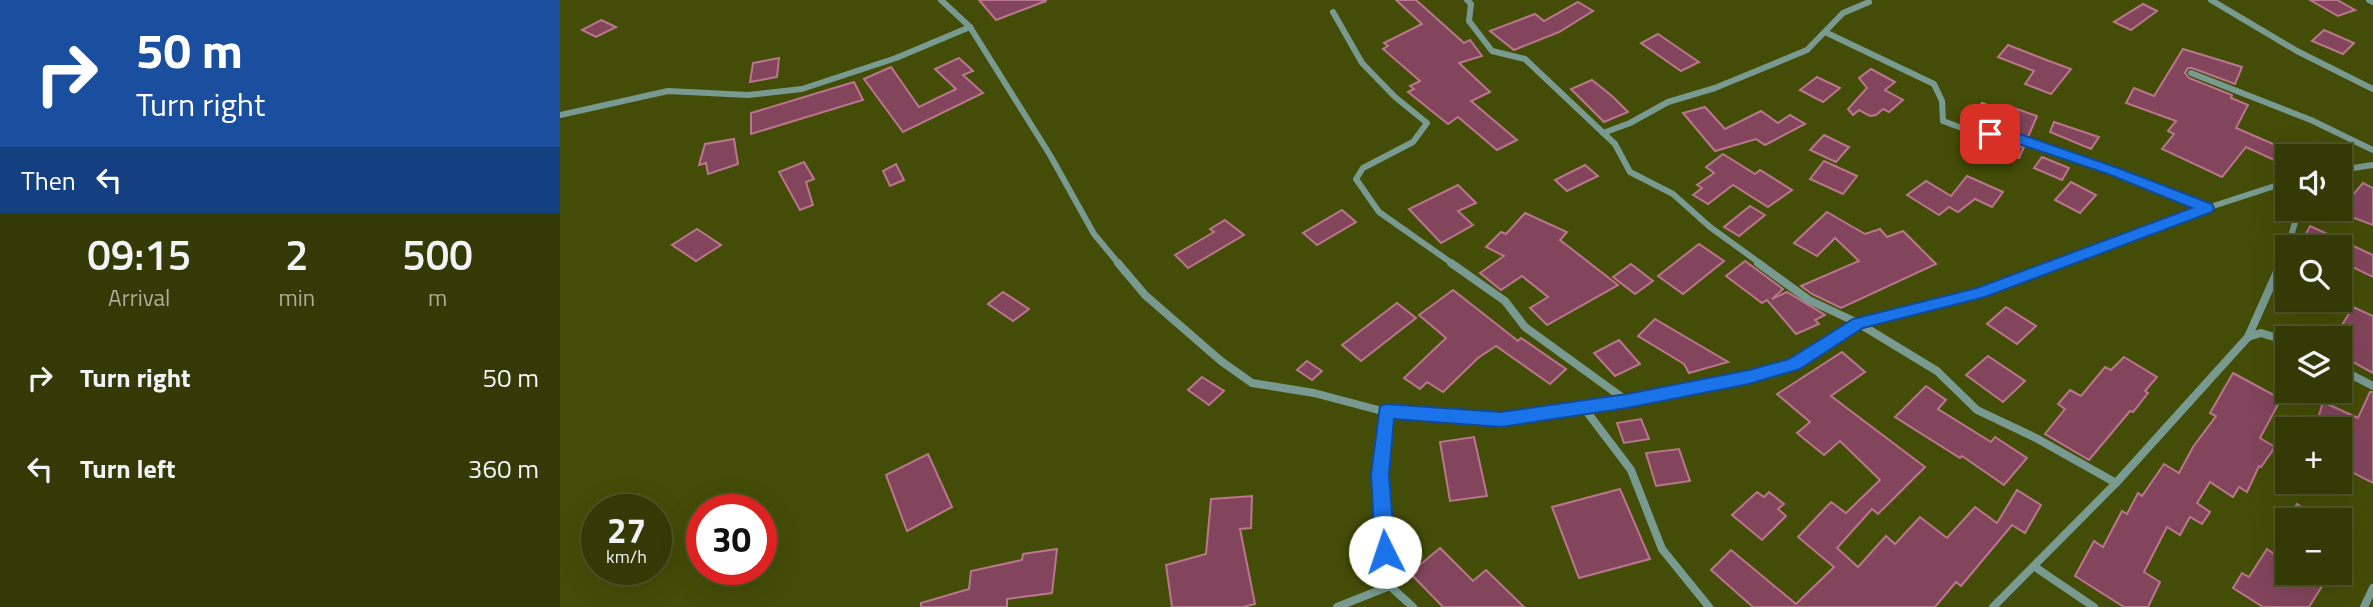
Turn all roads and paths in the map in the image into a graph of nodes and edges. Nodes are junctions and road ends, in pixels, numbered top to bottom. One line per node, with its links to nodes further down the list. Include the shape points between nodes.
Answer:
1 (941, 0): 6 (street)
2 (1467, 0): 11 (street, via 1471,4 1469,22 1492,51 1525,59)
3 (2211, 0): 9 (street)
4 (1869, 2): 7 (street, via 1843,13)
5 (1334, 12): 23 (street, via 1362,63 1427,123 1413,142 1363,167 1356,180 1379,212 1505,301 1525,327)
6 (970, 27): 10 (street, via 897,58 802,89 748,95 668,91); 25 (street, via 1094,234 1145,295 1252,383)
7 (1825, 32): 11 (street, via 1807,50 1715,89 1668,102); 16 (street, via 1934,84 1942,101 1943,121 1970,131 2009,136)
8 (2191, 73): 12 (street)
9 (2373, 89)
10 (560, 115)
11 (1603, 133): 18 (street, via 1615,144 1630,172 1673,194 1710,228 1809,300)
12 (2373, 150)
13 (2373, 165): 14 (street)
14 (2352, 168)
15 (2275, 188): 16 (street)
16 (2207, 208): 18 (street, via 1980,293)
17 (2275, 277): 19 (street)
18 (1858, 323): 23 (street, via 1794,364); 26 (street, via 1937,371 1977,410)
19 (2248, 337): 20 (street, via 2261,333); 26 (street)
20 (2275, 337)
21 (2352, 375): 22 (street)
22 (2373, 386)
23 (1627, 401): 24 (street)
24 (1584, 408): 25 (street, via 1501,419); 32 (street, via 1631,470 1662,549)
25 (1386, 412): 28 (street, via 1380,474 1385,552 1381,578)
26 (2116, 483): 27 (street)
27 (2035, 567): 33 (street); 34 (street)
28 (1390, 586): 30 (street); 31 (street)
29 (2373, 588): 35 (street)
30 (1337, 607)
31 (1413, 607)
32 (1709, 607)
33 (1993, 607)
34 (2094, 607)
35 (2364, 607)

